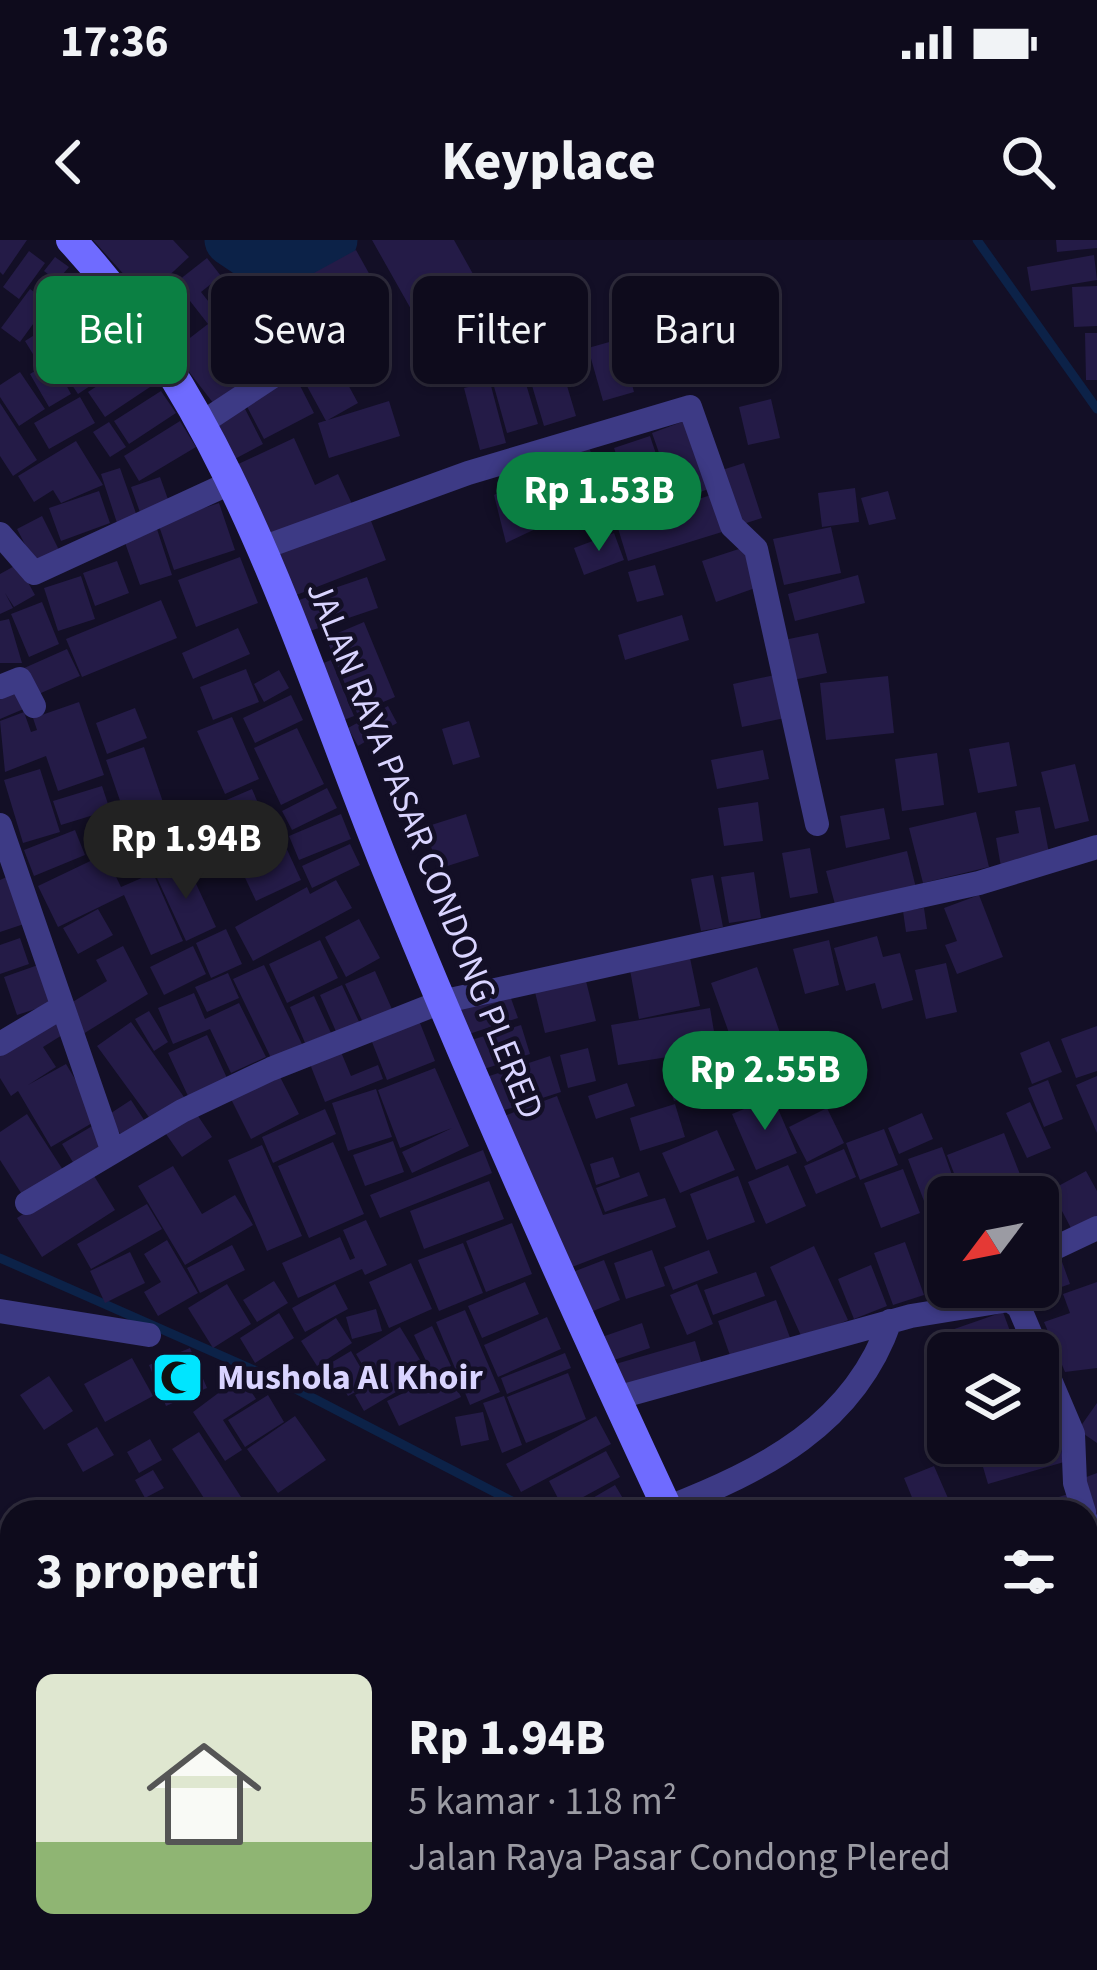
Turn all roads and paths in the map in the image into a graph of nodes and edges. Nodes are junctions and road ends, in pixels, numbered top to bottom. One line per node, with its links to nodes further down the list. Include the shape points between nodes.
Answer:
1 (71, 240): 3 (street, JALAN RAYA PASAR CONDONG PLERED, via 153,340)
2 (261, 384): 3 (street)
3 (202, 423): 4 (street, JALAN RAYA PASAR CONDONG PLERED)
4 (232, 482): 5 (street, via 34,573); 6 (street, JALAN RAYA PASAR CONDONG PLERED)
5 (0, 534)
6 (262, 548): 9 (street, via 468,473 690,407 732,526 756,549); 12 (street, JALAN RAYA PASAR CONDONG PLERED)
7 (0, 687): 8 (street, via 20,679)
8 (34, 706)
9 (817, 824)
10 (0, 825): 13 (street)
11 (1097, 848): 12 (street, via 957,888)
12 (441, 1002): 15 (street, via 271,1069); 23 (street, JALAN RAYA PASAR CONDONG PLERED)
13 (62, 1006): 14 (street); 15 (street)
14 (0, 1044)
15 (113, 1153): 16 (street)
16 (27, 1203)
17 (1097, 1228): 18 (street)
18 (1059, 1246)
19 (927, 1306): 21 (street)
20 (0, 1311): 22 (street)
21 (900, 1318): 23 (street); 25 (street, via 837,1412 759,1467); 26 (street, via 1009,1300 1019,1307 1073,1434)
22 (149, 1335)
23 (616, 1398): 24 (street, JALAN RAYA PASAR CONDONG PLERED)
24 (663, 1500)
25 (689, 1500)
26 (1080, 1500)

